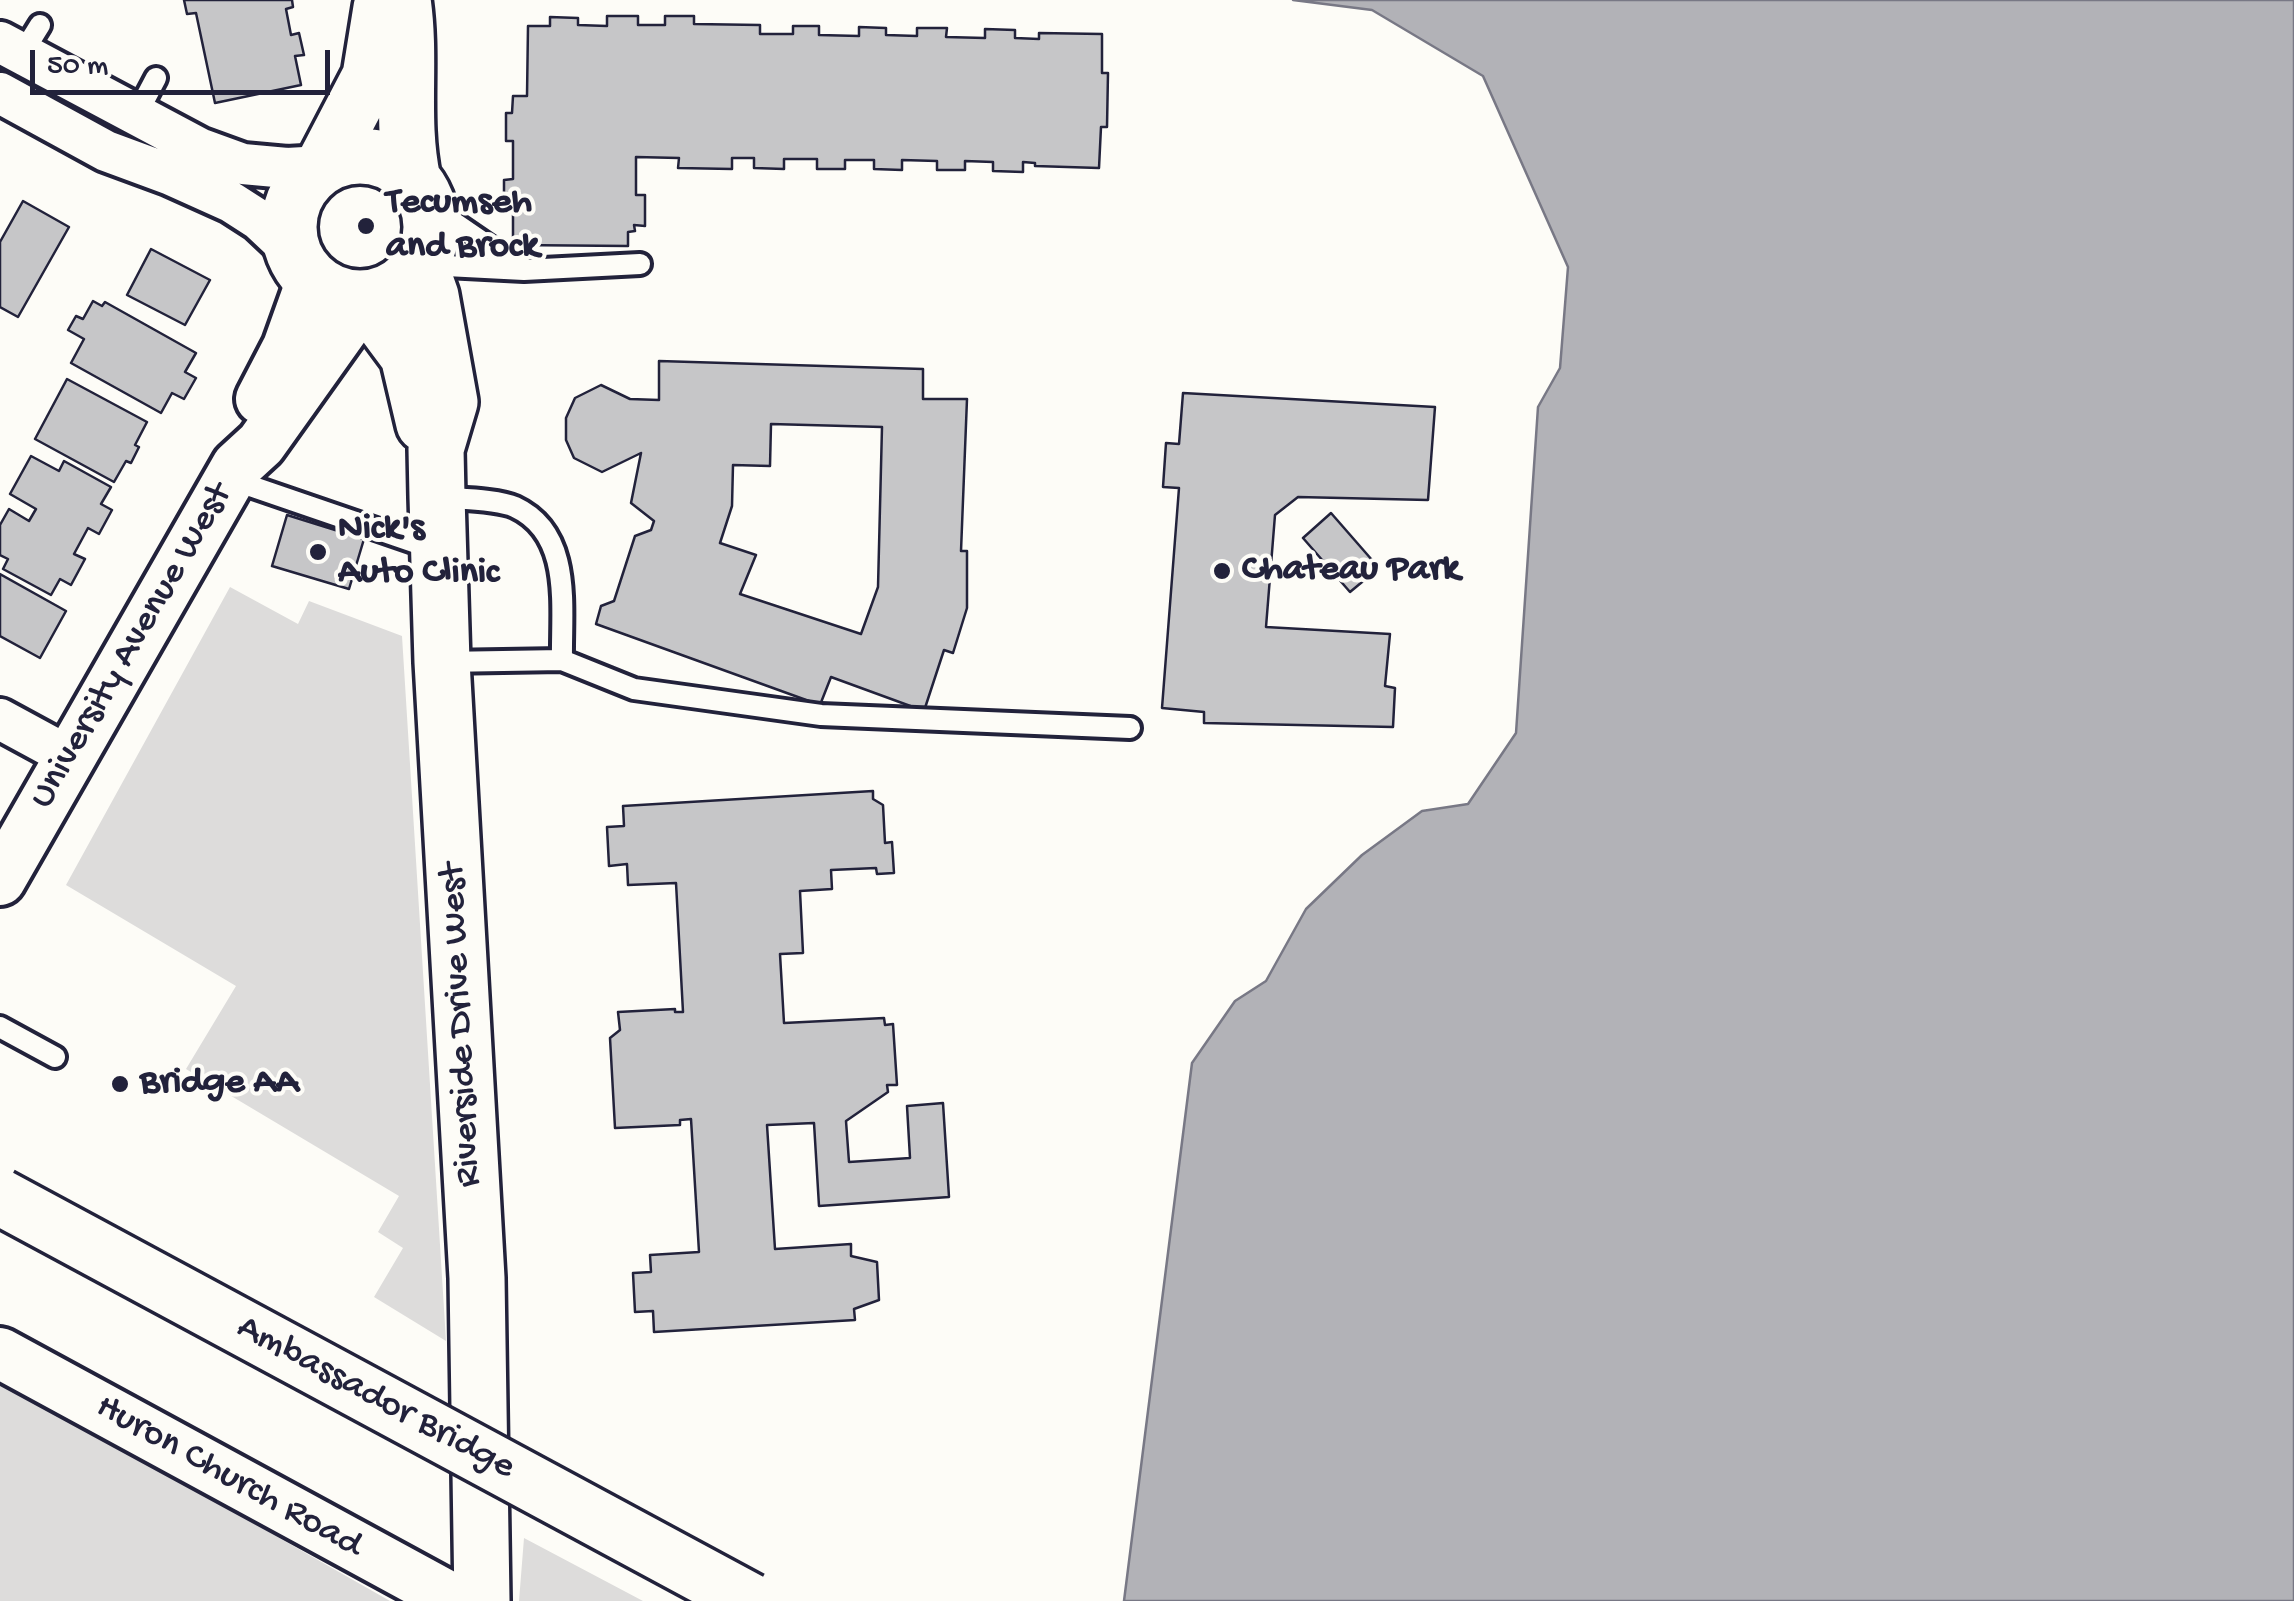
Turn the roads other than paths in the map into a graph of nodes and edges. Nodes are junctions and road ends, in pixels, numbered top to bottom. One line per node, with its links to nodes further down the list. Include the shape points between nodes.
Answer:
1 (381, 0): 7 (main road, via 370,76)
2 (403, 0): 8 (main road, via 405,132)
3 (21, 40): 6 (street)
4 (156, 78): 6 (lane)
5 (0, 93): 11 (street, via 106,152 232,202 260,220)
6 (136, 116): 7 (street, via 243,164)
7 (323, 166): 8 (main road, via 371,157 401,168); 11 (main road, via 292,205 288,229)
8 (420, 192): 10 (main road, via 430,236); 12 (lane)
9 (640, 264): 12 (lane)
10 (420, 265): 12 (lane); 13 (main road, via 389,292); 15 (main road, Riverside Drive West, via 450,402)
11 (302, 266): 13 (main road, via 332,293); 14 (street, University Avenue West, via 288,347 242,433)
12 (524, 270)
13 (365, 298): 14 (street, University Avenue West, via 261,444); 15 (main road, Riverside Drive West, via 408,356)
14 (233, 472): 16 (lane); 21 (street, University Avenue West)
15 (436, 473): 16 (main road, Riverside Drive West); 17 (lane, via 514,506 540,526 560,561)
16 (438, 551): 18 (main road, Riverside Drive West)
17 (562, 660): 18 (lane); 20 (lane, via 634,689 821,715)
18 (442, 662): 28 (main road, Riverside Drive West, via 478,1278)
19 (0, 719): 21 (street)
20 (1130, 728)
21 (70, 758): 22 (street, University Avenue West)
22 (0, 880)
23 (0, 1027): 24 (lane)
24 (55, 1057)
25 (0, 1197): 29 (main road, Ambassador Bridge, bridge)
26 (0, 1353): 27 (street, Huron Church Road)
27 (456, 1601)
28 (482, 1601)
29 (750, 1601)

